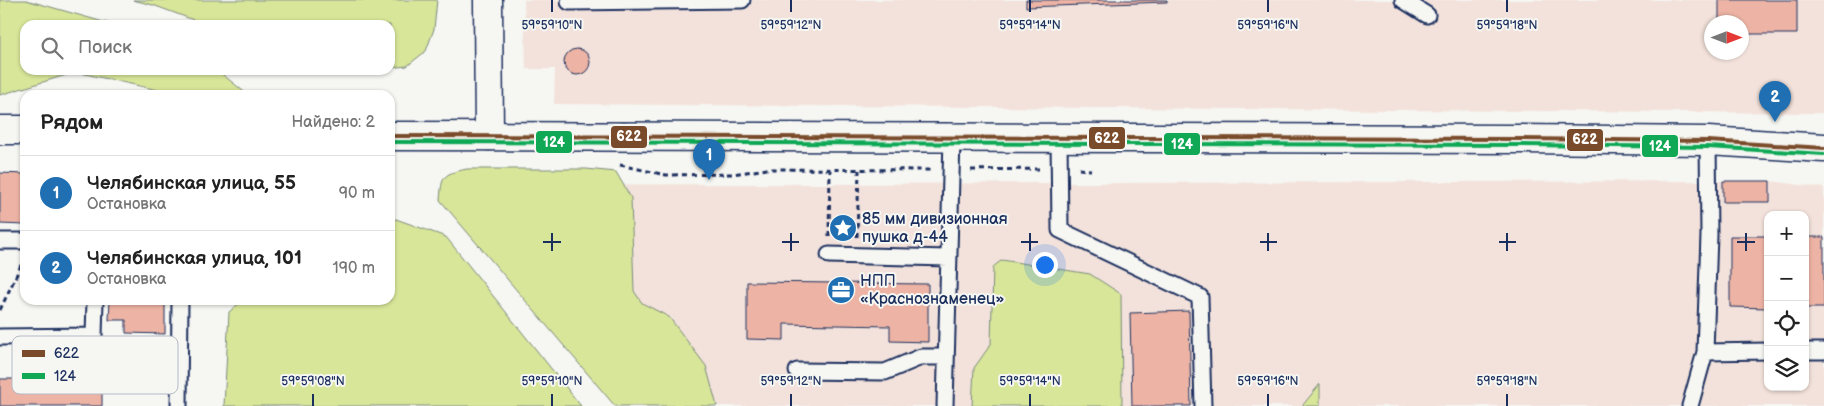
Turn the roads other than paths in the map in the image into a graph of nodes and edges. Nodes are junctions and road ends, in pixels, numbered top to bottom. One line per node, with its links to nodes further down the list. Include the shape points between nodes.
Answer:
1 (488, 0): 9 (street)
2 (742, 0): 4 (lane)
3 (1402, 0): 5 (lane)
4 (570, 2)
5 (1427, 15)
6 (0, 130): 7 (street)
7 (20, 130)
8 (395, 136): 9 (street)
9 (490, 136): 10 (street)
10 (952, 138): 11 (street); 17 (lane)
11 (1059, 138): 12 (street); 29 (lane, via 1060,230 1200,297)
12 (1708, 142): 13 (street); 23 (lane)
13 (1824, 148)
14 (0, 241): 15 (lane)
15 (20, 241)
16 (829, 254): 17 (lane)
17 (948, 258): 25 (lane)
18 (95, 305): 20 (lane)
19 (180, 305): 27 (lane)
20 (94, 336)
21 (1809, 351): 22 (lane)
22 (1824, 351)
23 (1705, 352): 24 (lane); 30 (lane)
24 (1764, 352)
25 (946, 357): 26 (lane, via 921,357 885,372); 28 (lane)
26 (797, 371)
27 (179, 406)
28 (945, 406)
29 (1203, 406)
30 (1690, 406)

